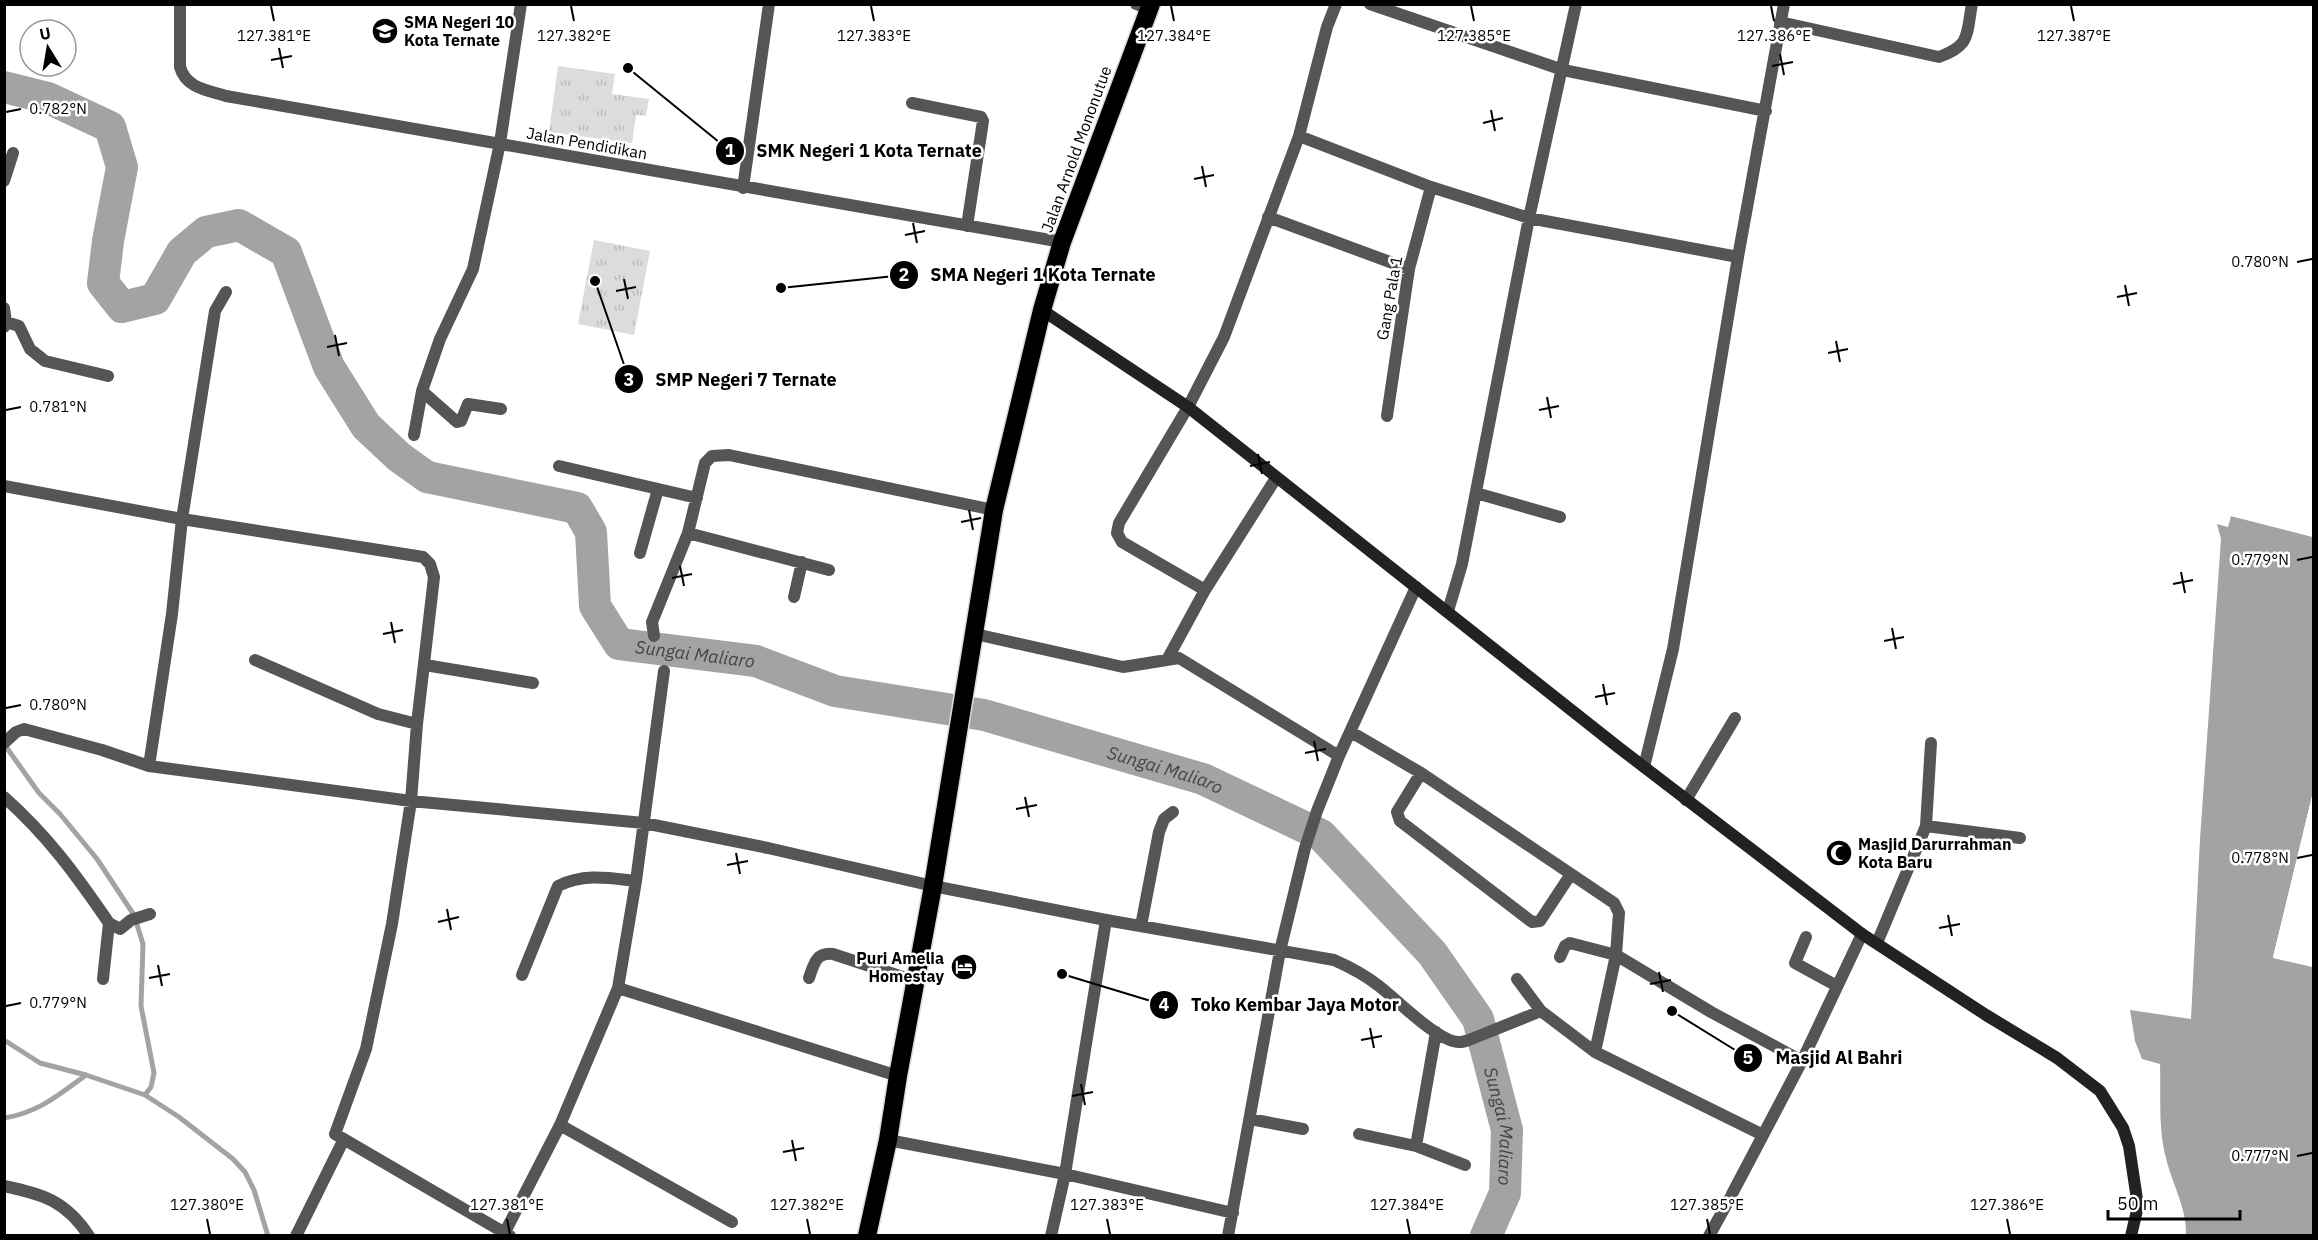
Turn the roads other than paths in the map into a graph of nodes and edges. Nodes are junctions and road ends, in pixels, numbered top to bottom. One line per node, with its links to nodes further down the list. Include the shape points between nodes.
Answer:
1 (180, 4): 15 (street, Jalan Pendidikan, via 180,67 192,86 350,120)
2 (521, 4): 15 (street)
3 (769, 4): 19 (street)
4 (1336, 4): 14 (street)
5 (1370, 4): 11 (street)
6 (1576, 4): 11 (street)
7 (1784, 4): 10 (street)
8 (1972, 4): 10 (street, via 1965,42 1955,51 1938,57)
9 (1145, 6): 23 (highway, Jalan Arnold Mononutue)
10 (1780, 21): 13 (street)
11 (1563, 70): 13 (street); 21 (street)
12 (912, 103): 22 (street, via 981,117 983,121)
13 (1766, 111): 24 (street)
14 (1299, 136): 18 (street); 20 (street)
15 (500, 143): 19 (street, Jalan Pendidikan); 31 (street, via 472,269 447,319)
16 (13, 153): 17 (street)
17 (4, 181)
18 (1431, 187): 21 (street); 25 (street, Gang Pala 1)
19 (743, 188): 22 (street, Jalan Pendidikan)
20 (1268, 217): 25 (street); 32 (street, via 1224,337)
21 (1529, 218): 24 (street); 40 (street)
22 (967, 226): 23 (street, Jalan Pendidikan)
23 (1062, 242): 28 (highway, Jalan Arnold Mononutue)
24 (1738, 257): 67 (street, via 1673,649)
25 (1409, 269): 34 (street, Gang Pala 1)
26 (226, 292): 44 (street, via 216,311)
27 (4, 308): 29 (street)
28 (1042, 310): 32 (street); 42 (highway, Jalan Arnold Mononutue)
29 (5, 324): 30 (street, via 19,326 30,349 45,361)
30 (108, 376)
31 (422, 391): 33 (street, via 457,422 468,405); 35 (street)
32 (1188, 407): 37 (street); 50 (street, via 1119,523 1117,533 1122,542)
33 (501, 409)
34 (1387, 416)
35 (414, 435)
36 (559, 466): 39 (street)
37 (1276, 478): 49 (street); 50 (street)
38 (4, 486): 44 (street)
39 (658, 489): 41 (street); 46 (street)
40 (1476, 493): 43 (street); 52 (street)
41 (697, 498): 42 (street, via 705,463 718,455); 45 (street)
42 (994, 510): 53 (highway, Jalan Arnold Mononutue)
43 (1560, 517)
44 (182, 519): 57 (street, via 423,557 434,577); 66 (street)
45 (688, 533): 47 (street); 54 (street, via 652,622)
46 (640, 553)
47 (802, 562): 48 (street); 51 (street)
48 (829, 570)
49 (1416, 588): 52 (street); 62 (street)
50 (1205, 590): 55 (street)
51 (794, 597)
52 (1448, 611): 67 (street)
53 (975, 634): 55 (street, via 1123,667); 78 (highway, Jalan Arnold Mononutue)
54 (654, 636)
55 (1168, 658): 65 (street, via 1184,660)
56 (255, 660): 61 (street, via 378,714)
57 (425, 666): 59 (street); 61 (street)
58 (664, 671): 73 (street)
59 (533, 683)
60 (1735, 718): 70 (street)
61 (417, 724): 71 (street)
62 (1351, 732): 65 (street); 68 (street)
63 (4, 743): 66 (street, via 24,729)
64 (1931, 743): 74 (street)
65 (1339, 756): 86 (street, via 1305,848)
66 (149, 765): 71 (street)
67 (1644, 767): 70 (street)
68 (1421, 773): 76 (street); 76 (street, via 1397,812 1400,821 1532,922 1540,921)
69 (4, 797): 81 (street, via 50,841)
70 (1686, 800): 83 (street)
71 (411, 801): 73 (street); 107 (street, via 392,924 366,1048 335,1133)
72 (1173, 812): 82 (street, via 1164,819 1159,832)
73 (644, 823): 77 (street); 78 (street)
74 (1926, 826): 75 (street); 85 (street)
75 (2020, 838)
76 (1571, 874): 87 (street, via 1618,907)
77 (636, 881): 89 (street, via 596,876 558,886); 95 (street)
78 (933, 886): 80 (street); 93 (highway, Jalan Arnold Mononutue)
79 (150, 914): 81 (street, via 131,920 120,929)
80 (1106, 920): 82 (street); 110 (street)
81 (109, 923): 91 (street)
82 (1141, 926): 86 (street)
83 (1862, 934): 85 (street); 94 (street)
84 (1806, 938): 94 (street, via 1795,963)
85 (1877, 944): 121 (street, via 2057,1058 2100,1091 2130,1146 2138,1206)
86 (1280, 951): 97 (street, via 1349,966); 101 (street)
87 (1616, 955): 88 (street, via 1570,943); 98 (street); 99 (street)
88 (1560, 957)
89 (522, 975)
90 (808, 978): 93 (street, via 818,956 824,953)
91 (103, 979)
92 (1517, 979): 96 (street)
93 (915, 981): 100 (highway, Jalan Arnold Mononutue)
94 (1837, 986): 99 (street)
95 (618, 988): 100 (street); 102 (street)
96 (1541, 1011): 97 (street, via 1460,1042); 98 (street)
97 (1436, 1032): 108 (street)
98 (1595, 1052): 105 (street)
99 (1802, 1061): 105 (street)
100 (897, 1076): 106 (highway, Jalan Arnold Mononutue)
101 (1250, 1119): 103 (street); 112 (street)
102 (560, 1125): 113 (street); 114 (street)
103 (1304, 1129)
104 (1359, 1134): 108 (street)
105 (1763, 1135): 120 (street)
106 (888, 1140): 110 (street); 117 (highway, Jalan Arnold Mononutue)
107 (343, 1141): 114 (street); 116 (street)
108 (1416, 1146): 109 (street)
109 (1465, 1165)
110 (1065, 1174): 112 (street); 118 (street)
111 (4, 1186): 115 (street, via 50,1198 69,1210)
112 (1233, 1214): 119 (street)
113 (732, 1222)
114 (508, 1234)
115 (88, 1236)
116 (296, 1236)
117 (867, 1236)
118 (1051, 1236)
119 (1228, 1236)
120 (1709, 1236)
121 (2131, 1236)

